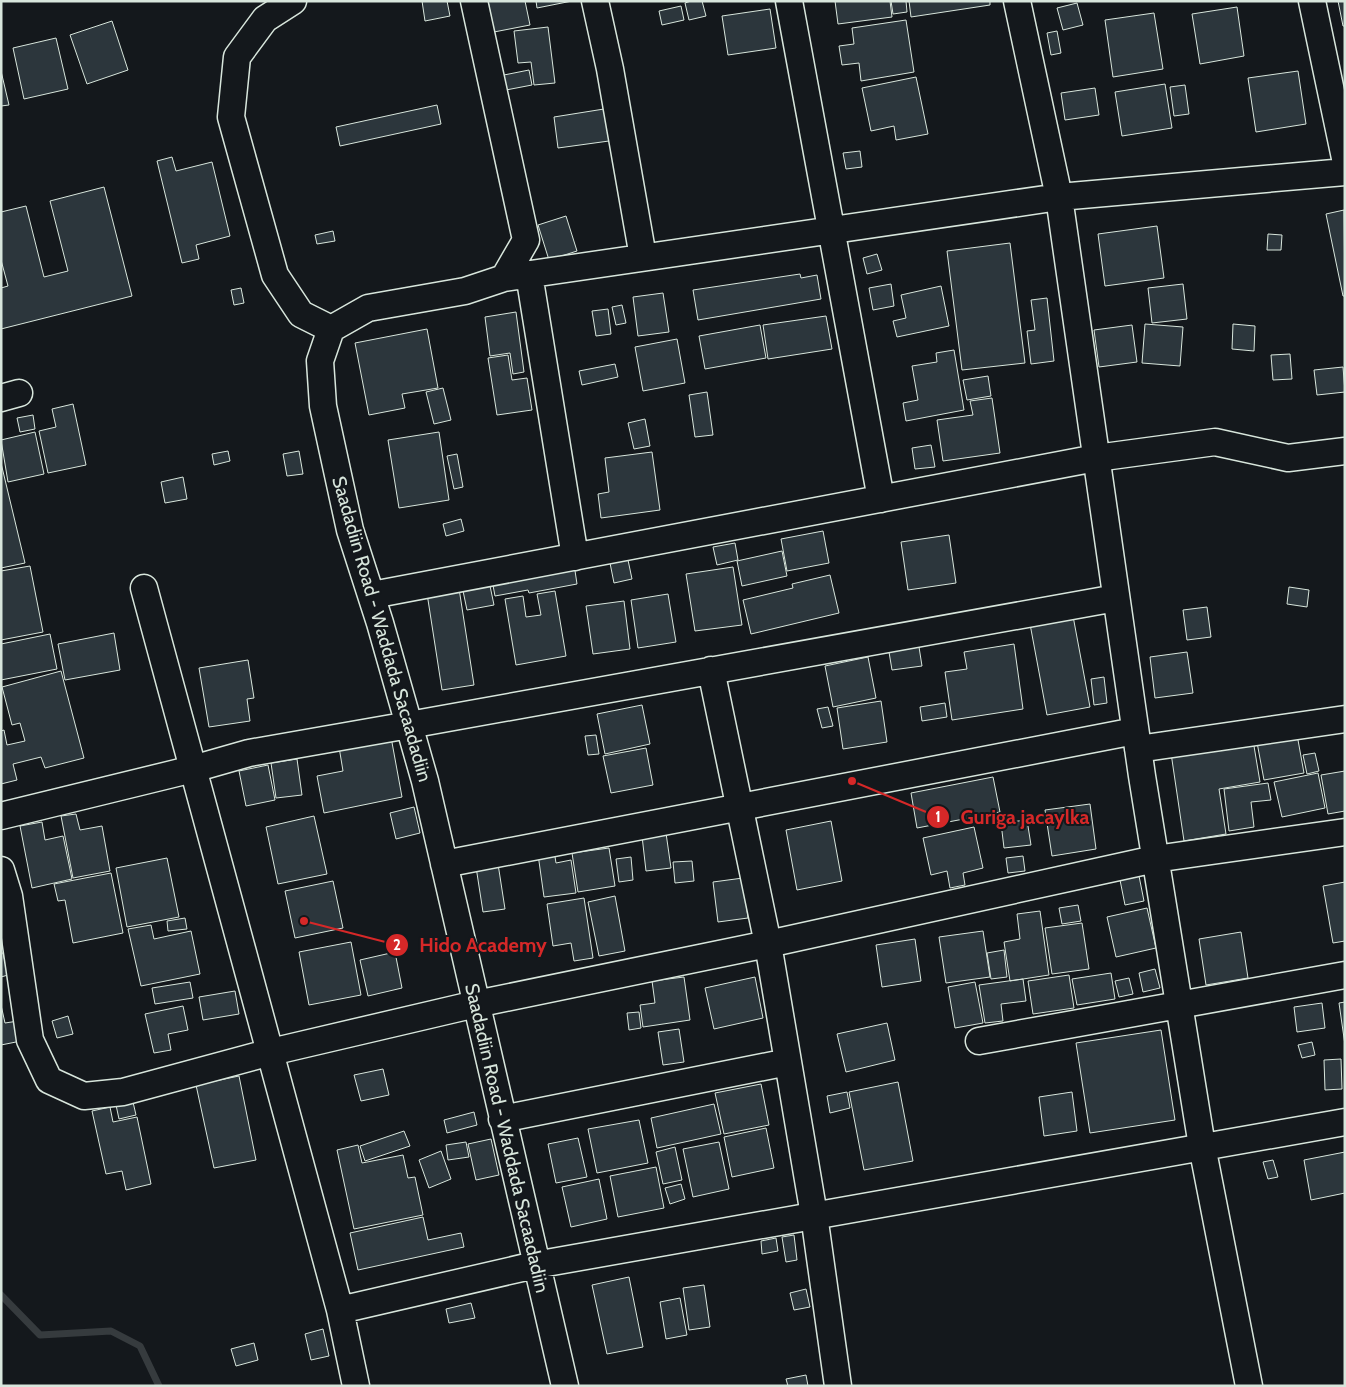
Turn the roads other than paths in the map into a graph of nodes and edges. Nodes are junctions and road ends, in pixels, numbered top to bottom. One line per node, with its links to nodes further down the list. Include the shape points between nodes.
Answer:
1 (293, 1): 15 (street, via 265,18 237,57 231,117 274,276 301,314)
2 (474, 1): 14 (street, via 526,240)
3 (595, 1): 12 (street)
4 (789, 1): 11 (street)
5 (1312, 1): 7 (street)
6 (1022, 2): 10 (street)
7 (1335, 59): 8 (street)
8 (1345, 158)
9 (1345, 172): 10 (street)
10 (1059, 197): 11 (street); 17 (street)
11 (832, 230): 12 (street); 18 (street)
12 (643, 257): 13 (street)
13 (529, 274): 14 (street); 19 (street)
14 (504, 278): 15 (street, via 465,291 368,308)
15 (331, 329): 21 (street, Saadadiin Road - Waddada Sacaadadiin, via 320,361 323,406 350,530)
16 (1345, 452): 17 (street, via 1288,458 1215,442)
17 (1096, 458): 18 (street); 22 (street)
18 (881, 499): 19 (street)
19 (575, 557): 21 (street)
20 (144, 588): 27 (street)
21 (372, 596): 25 (street, Saadadiin Road - Waddada Sacaadadiin)
22 (1116, 598): 23 (street); 26 (street)
23 (711, 670): 25 (street); 28 (street)
24 (1345, 719): 26 (street)
25 (409, 725): 27 (street, via 258,751); 32 (street, Saadadiin Road - Waddada Sacaadadiin)
26 (1136, 740): 28 (street); 31 (street)
27 (193, 769): 29 (street); 39 (street)
28 (740, 808): 32 (street); 34 (street)
29 (1, 816)
30 (1345, 832): 31 (street)
31 (1155, 859): 34 (street); 37 (street)
32 (444, 864): 36 (street, Saadadiin Road - Waddada Sacaadadiin)
33 (1, 870): 39 (street, via 9,896 30,1040 49,1080 84,1096 124,1092)
34 (768, 944): 36 (street); 40 (street)
35 (1345, 975): 37 (street)
36 (476, 1004): 39 (street); 41 (street, Saadadiin Road - Waddada Sacaadadiin)
37 (1179, 1004): 38 (street); 43 (street)
38 (979, 1041)
39 (271, 1052): 46 (street)
40 (788, 1062): 41 (street); 44 (street)
41 (502, 1119): 45 (street, Saadadiin Road - Waddada Sacaadadiin)
42 (1345, 1122): 43 (street)
43 (1202, 1146): 44 (street); 50 (street)
44 (814, 1215): 45 (street); 49 (street)
45 (535, 1265): 46 (street); 48 (street, Saadadiin Road - Waddada Sacaadadiin)
46 (340, 1310): 47 (street)
47 (356, 1386)
48 (564, 1386)
49 (838, 1386)
50 (1249, 1386)

